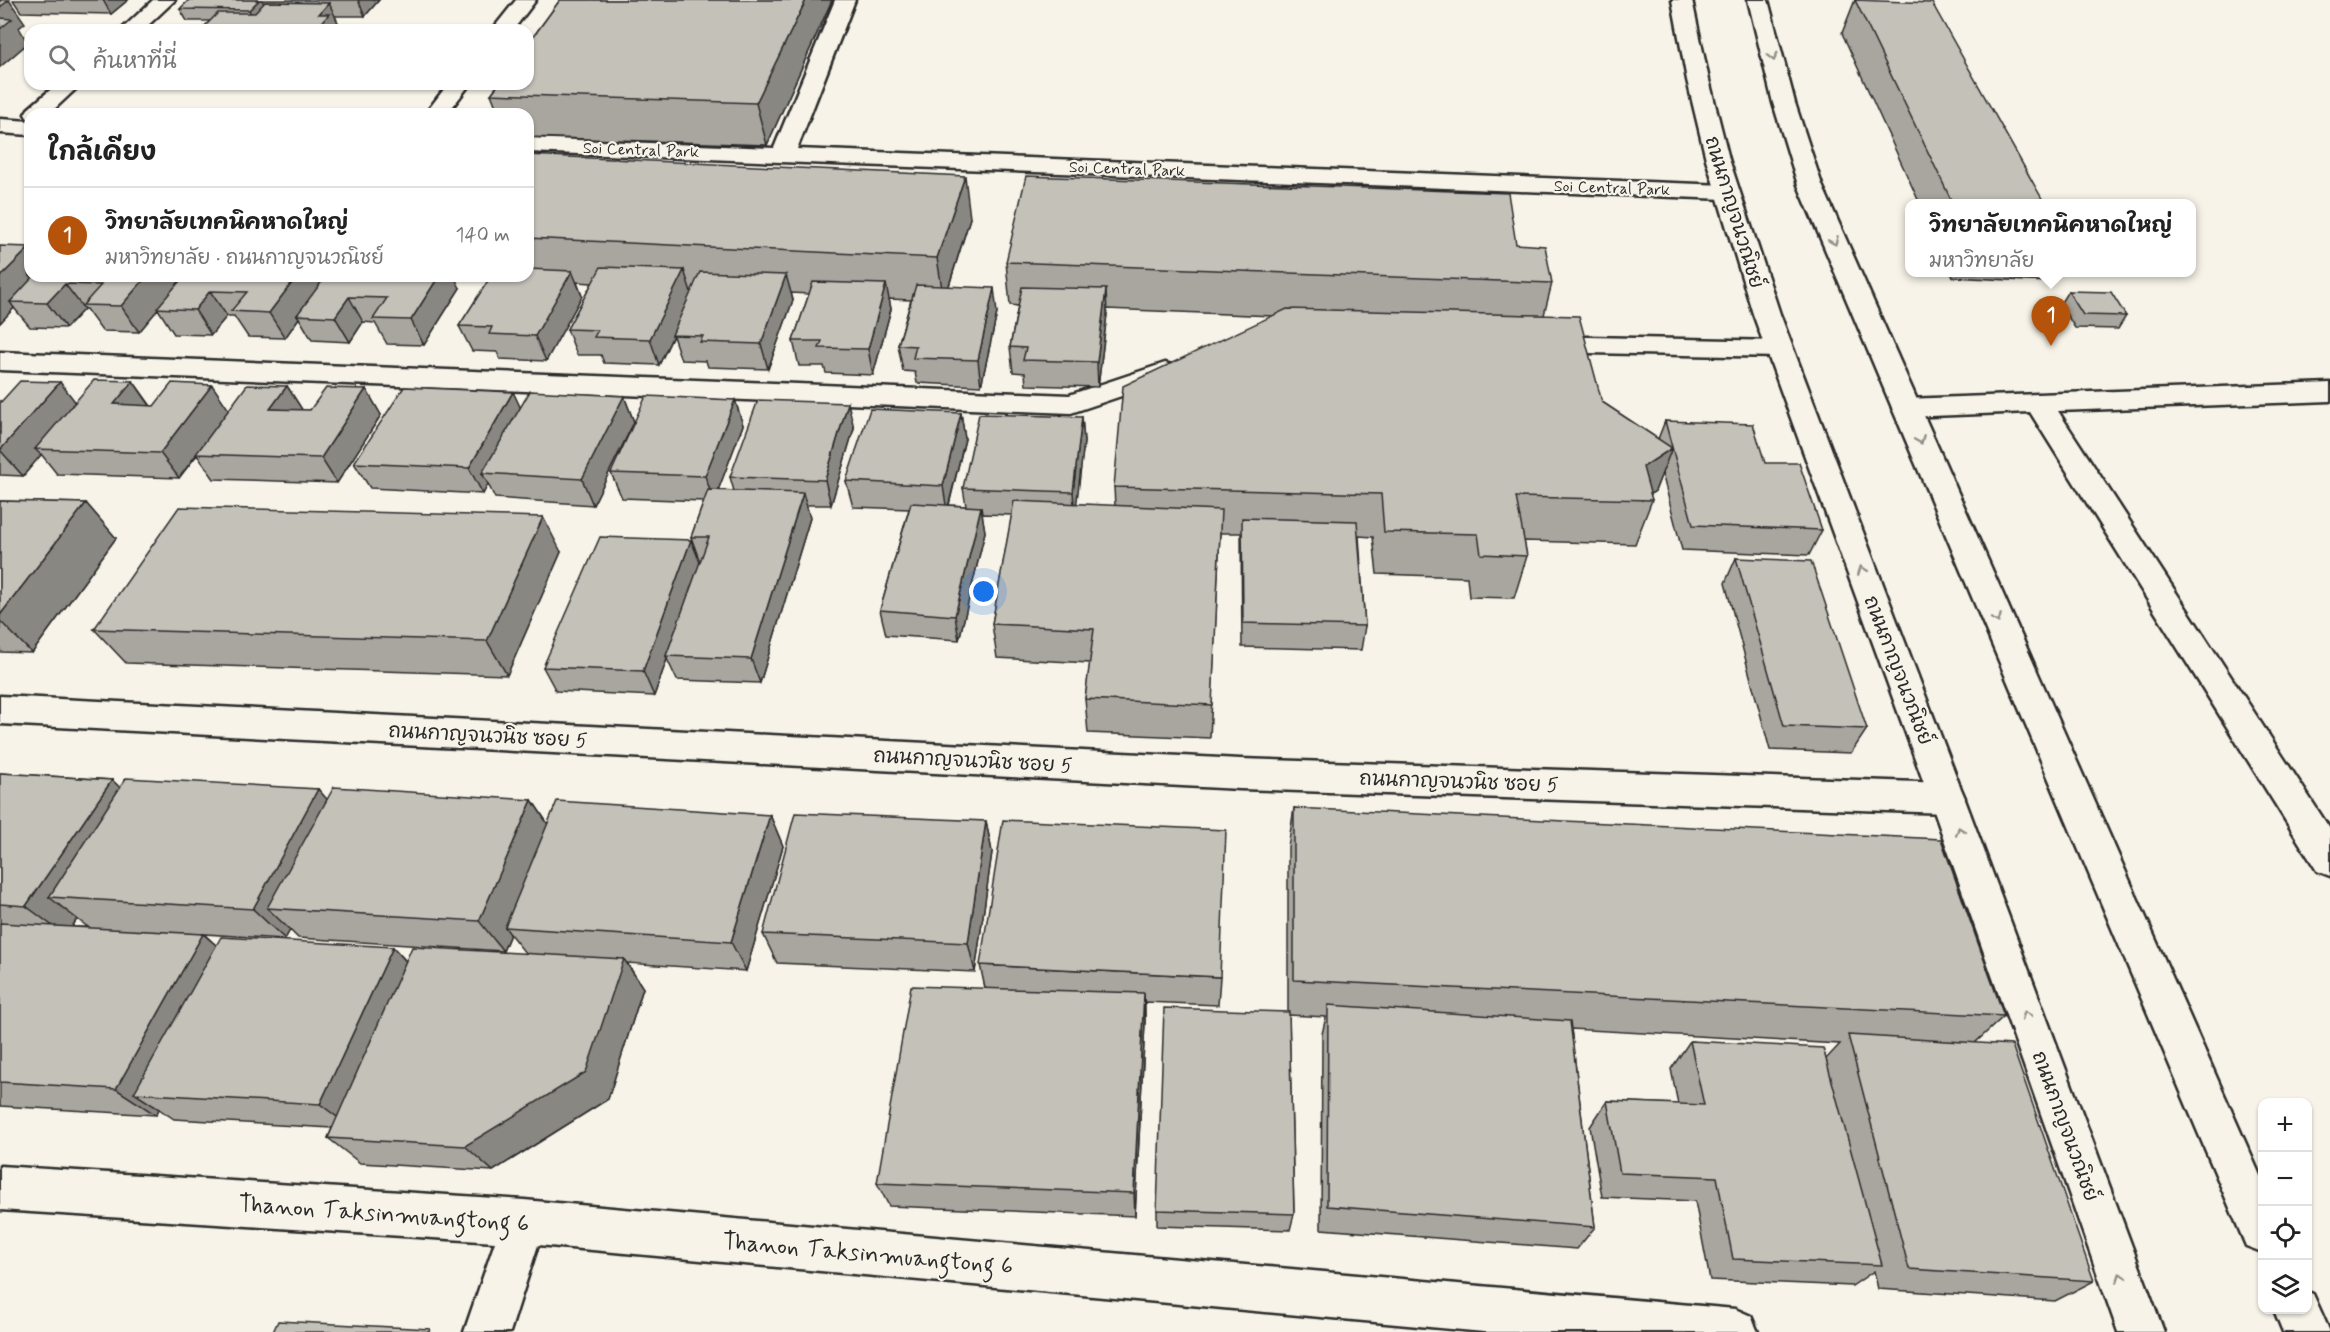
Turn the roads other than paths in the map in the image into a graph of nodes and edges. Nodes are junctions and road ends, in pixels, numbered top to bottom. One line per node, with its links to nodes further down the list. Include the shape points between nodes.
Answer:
1 (165, 0): 6 (street)
2 (526, 0): 7 (street)
3 (845, 0): 13 (street)
4 (1682, 0): 14 (street, ถนนกาญจนวณิชย์)
5 (1758, 0): 21 (street, one-way to 21, via 1810,185)
6 (138, 24)
7 (507, 24)
8 (63, 90): 10 (street)
9 (454, 90): 11 (street)
10 (41, 108)
11 (441, 108)
12 (534, 145): 13 (street, Soi Central Park)
13 (783, 154): 14 (street, Soi Central Park)
14 (1725, 192): 16 (street, ถนนกาญจนวณิชย์)
15 (1519, 344): 16 (street)
16 (1779, 349): 23 (street, ถนนกาญจนวณิชย์, one-way to 16)
17 (0, 361): 18 (street, via 1071,404)
18 (1193, 362)
19 (2330, 392): 20 (street)
20 (2039, 404): 21 (street); 24 (street)
21 (1906, 408): 26 (street, one-way to 26)
22 (0, 710): 23 (street, ถนนกาญจนวนิช ซอย 5, via 1240,774)
23 (1947, 798): 31 (street, ถนนกาญจนวณิชย์, one-way to 23)
24 (2330, 860)
25 (0, 1188): 27 (street, Thanon Taksinmuangtong 6)
26 (2258, 1221)
27 (524, 1222): 29 (street); 30 (street, Thanon Taksinmuangtong 6)
28 (2299, 1314): 32 (street)
29 (487, 1332)
30 (1735, 1332)
31 (2141, 1332)
32 (2307, 1332)

